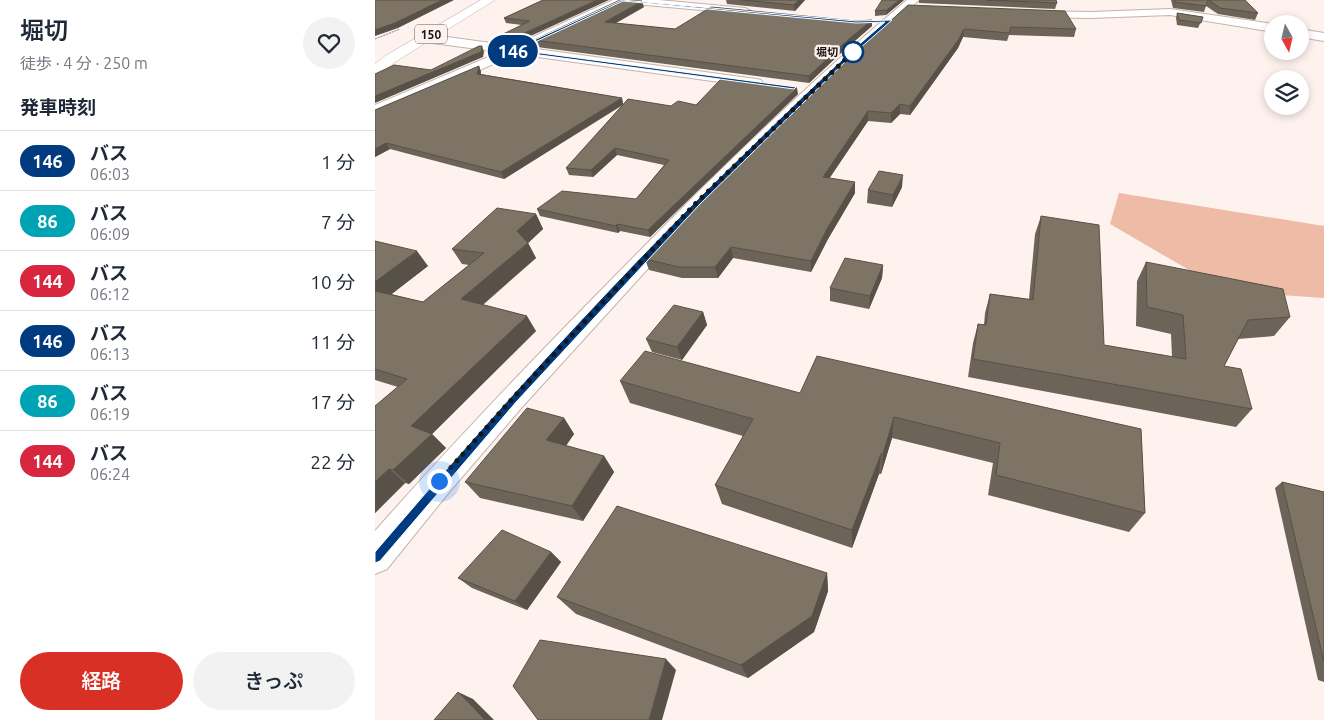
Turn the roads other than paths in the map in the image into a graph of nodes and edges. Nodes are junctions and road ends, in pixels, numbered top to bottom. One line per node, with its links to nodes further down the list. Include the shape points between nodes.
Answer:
1 (489, 0): 9 (highway, 150)
2 (622, 0): 3 (street); 10 (street)
3 (753, 12)
4 (901, 12): 14 (street, via 804,89 533,376)
5 (1017, 14): 6 (street, via 1170,12)
6 (1264, 27)
7 (1309, 34): 8 (street)
8 (1324, 36)
9 (425, 38): 10 (street); 11 (highway, 150)
10 (513, 51): 12 (street); 13 (street)
11 (375, 70)
12 (765, 84)
13 (375, 111)
14 (375, 557)

